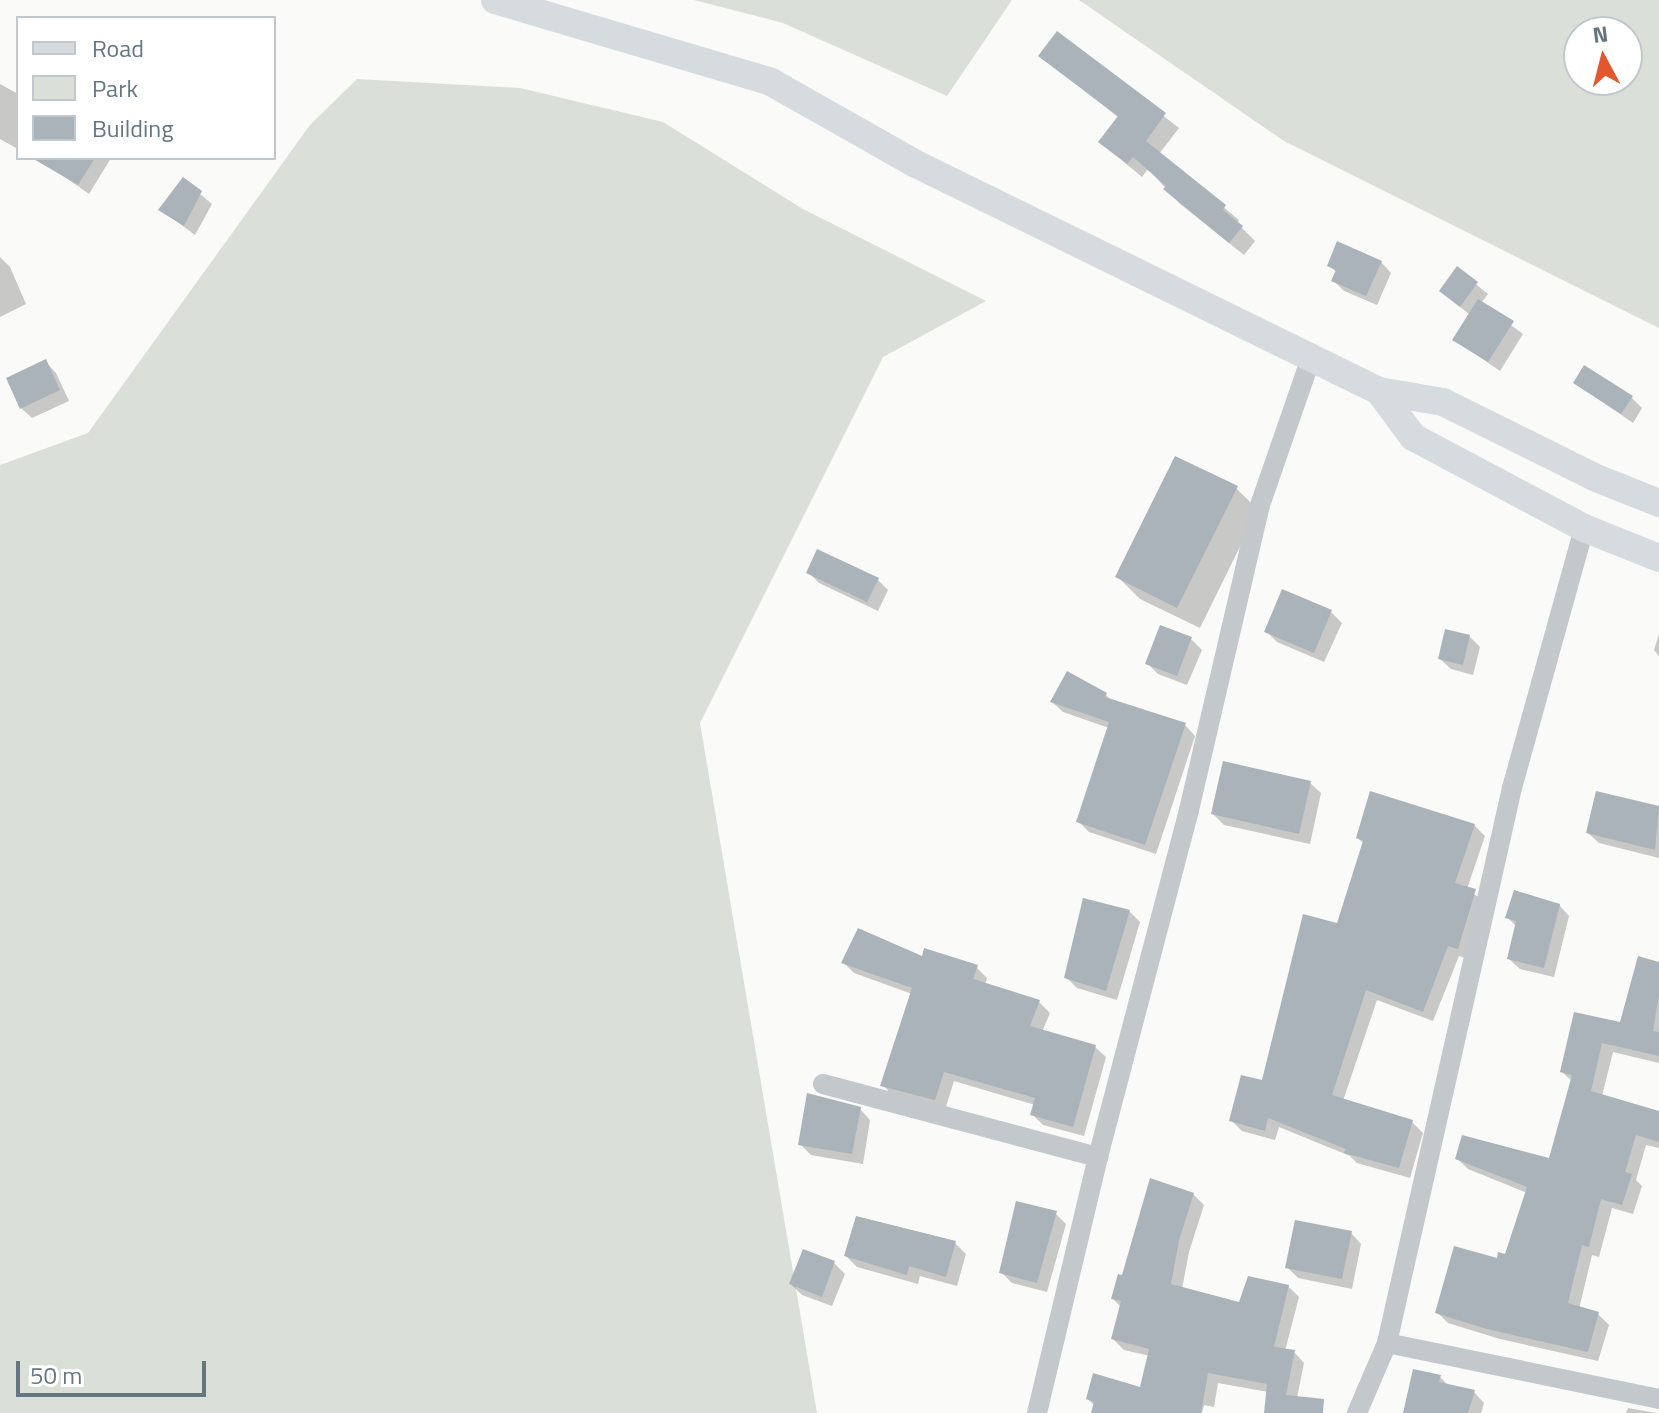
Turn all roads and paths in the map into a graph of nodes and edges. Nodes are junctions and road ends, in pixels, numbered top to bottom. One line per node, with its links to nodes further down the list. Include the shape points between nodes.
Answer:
1 (495, 0): 2 (street, via 771,82 914,163)
2 (1311, 358): 3 (street); 8 (street, via 1259,508 1189,810)
3 (1379, 391): 4 (street, via 1443,402 1596,478); 5 (street, via 1413,437)
4 (1659, 503)
5 (1584, 528): 6 (street); 9 (street, via 1512,788)
6 (1659, 558)
7 (823, 1084): 8 (street)
8 (1098, 1157): 11 (street)
9 (1387, 1343): 10 (street); 12 (street)
10 (1659, 1399)
11 (1037, 1413)
12 (1357, 1413)

